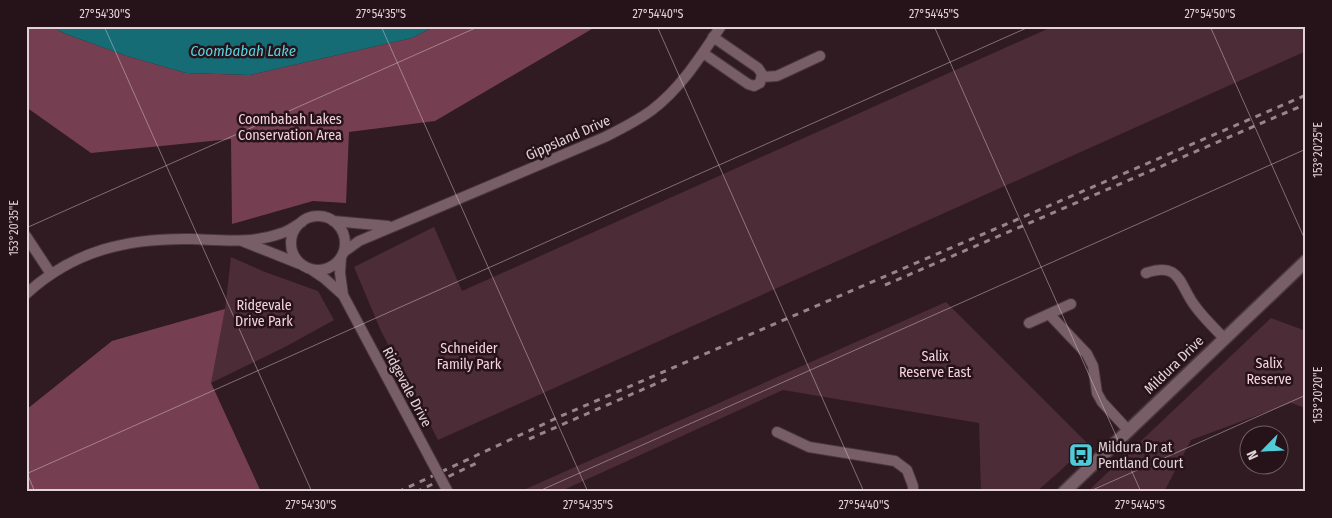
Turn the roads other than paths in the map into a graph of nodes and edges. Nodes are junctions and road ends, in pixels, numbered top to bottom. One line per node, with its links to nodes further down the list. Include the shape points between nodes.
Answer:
1 (721, 26): 2 (street, Gippsland Drive)
2 (713, 37): 3 (street, Gippsland Drive); 5 (street, via 758,68)
3 (703, 53): 5 (street, via 748,84 757,85); 8 (street, Gippsland Drive, via 653,110 621,129)
4 (820, 56): 5 (street, via 777,76)
5 (762, 77)
6 (333, 221): 7 (street, via 317,216); 8 (street, Gippsland Drive); 11 (street, via 343,233)
7 (302, 222): 10 (street, via 284,233); 13 (street, via 296,228 291,244 297,260)
8 (391, 227): 11 (street, Gippsland Drive, via 359,241)
9 (26, 236): 14 (street)
10 (241, 241): 13 (street); 14 (street, via 155,239 116,245)
11 (343, 255): 13 (street, via 327,269); 17 (street, Ridgevale Drive, via 340,273)
12 (1306, 261): 21 (street, Mildura Drive)
13 (307, 268): 17 (street, Ridgevale Drive)
14 (51, 274): 16 (street)
15 (1146, 274): 21 (street, via 1164,270 1172,272 1181,281 1195,307)
16 (26, 294)
17 (343, 294): 24 (street, Ridgevale Drive, bridge)
18 (1071, 304): 19 (street)
19 (1049, 314): 20 (street); 22 (street, via 1087,354 1093,366 1097,393)
20 (1029, 323)
21 (1224, 338): 22 (street, Mildura Drive)
22 (1128, 430): 26 (street, Mildura Drive)
23 (777, 432): 25 (street, via 809,447 895,461 907,470)
24 (448, 492)
25 (913, 492)
26 (1064, 492)

